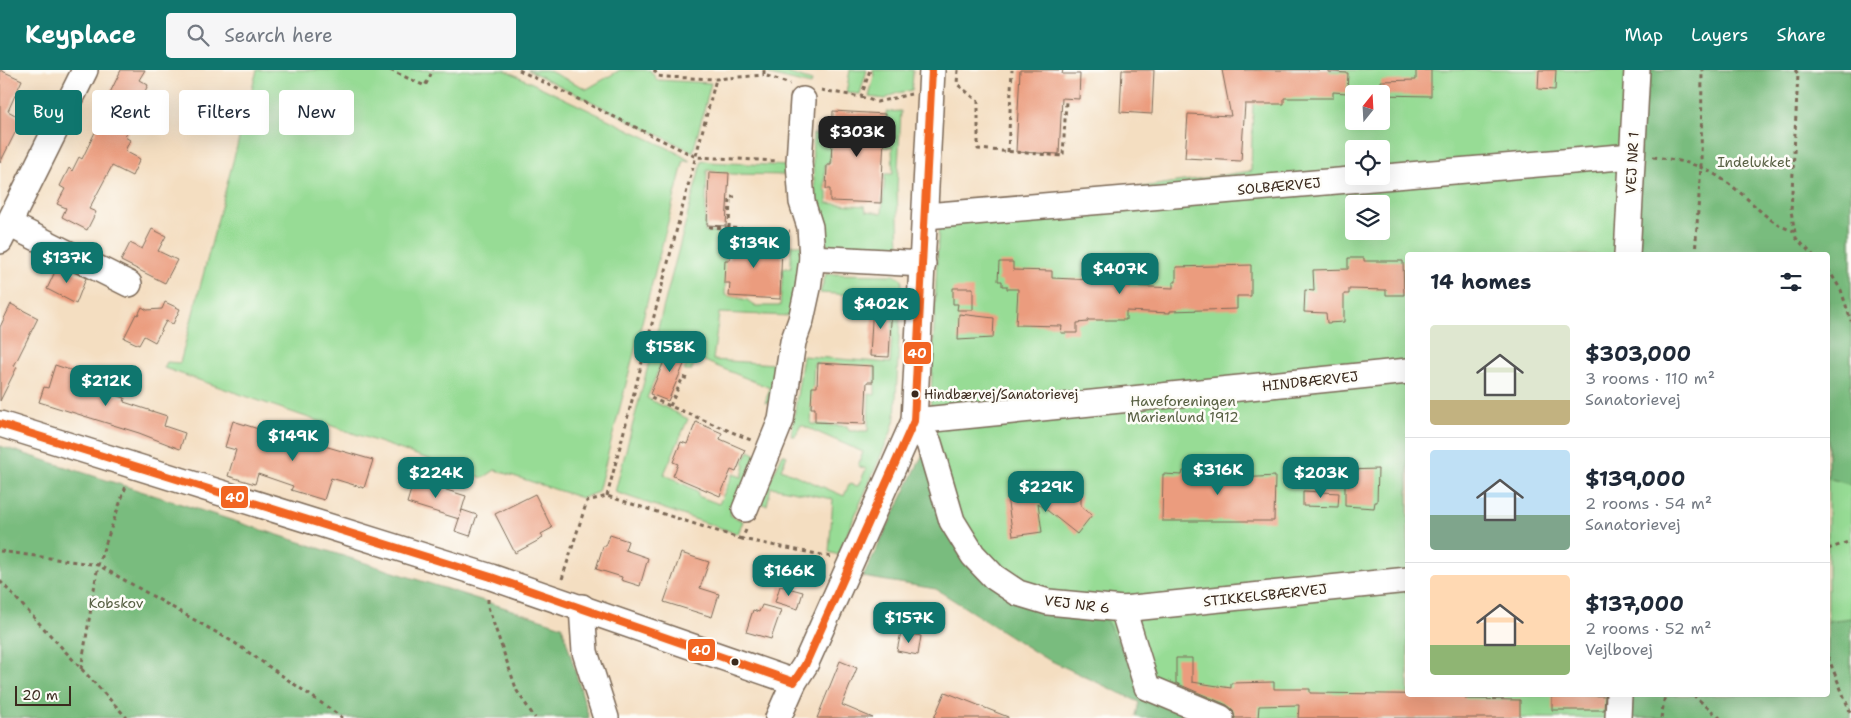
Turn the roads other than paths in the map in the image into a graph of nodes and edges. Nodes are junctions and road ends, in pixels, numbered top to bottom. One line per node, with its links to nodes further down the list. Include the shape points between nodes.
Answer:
1 (85, 70): 7 (street)
2 (1637, 70): 5 (street, VEJ NR 1)
3 (932, 80): 6 (street)
4 (803, 100): 9 (street, via 799,162)
5 (1632, 156): 6 (street, SOLBÆRVEJ); 8 (street, VEJ NR 1)
6 (926, 216): 10 (street)
7 (4, 233): 11 (street)
8 (1628, 252)
9 (812, 258): 10 (street); 15 (street, via 801,320 793,342 781,420)
10 (923, 264): 13 (street)
11 (129, 284)
12 (1405, 371): 13 (street, HINDBÆRVEJ)
13 (914, 421): 18 (street, VEJ NR 6, via 929,443 952,521 973,555 994,577 1018,593 1048,602); 19 (street, via 805,666)
14 (0, 424): 17 (street)
15 (746, 517)
16 (1405, 580): 18 (street, STIKKELSBÆRVEJ)
17 (582, 607): 19 (street); 21 (street, via 585,652)
18 (1123, 609): 23 (street, VEJ NR 6, via 1147,687)
19 (794, 682): 22 (street)
20 (1618, 697): 24 (street)
21 (606, 718)
22 (778, 718)
23 (1221, 718)
24 (1618, 718)

